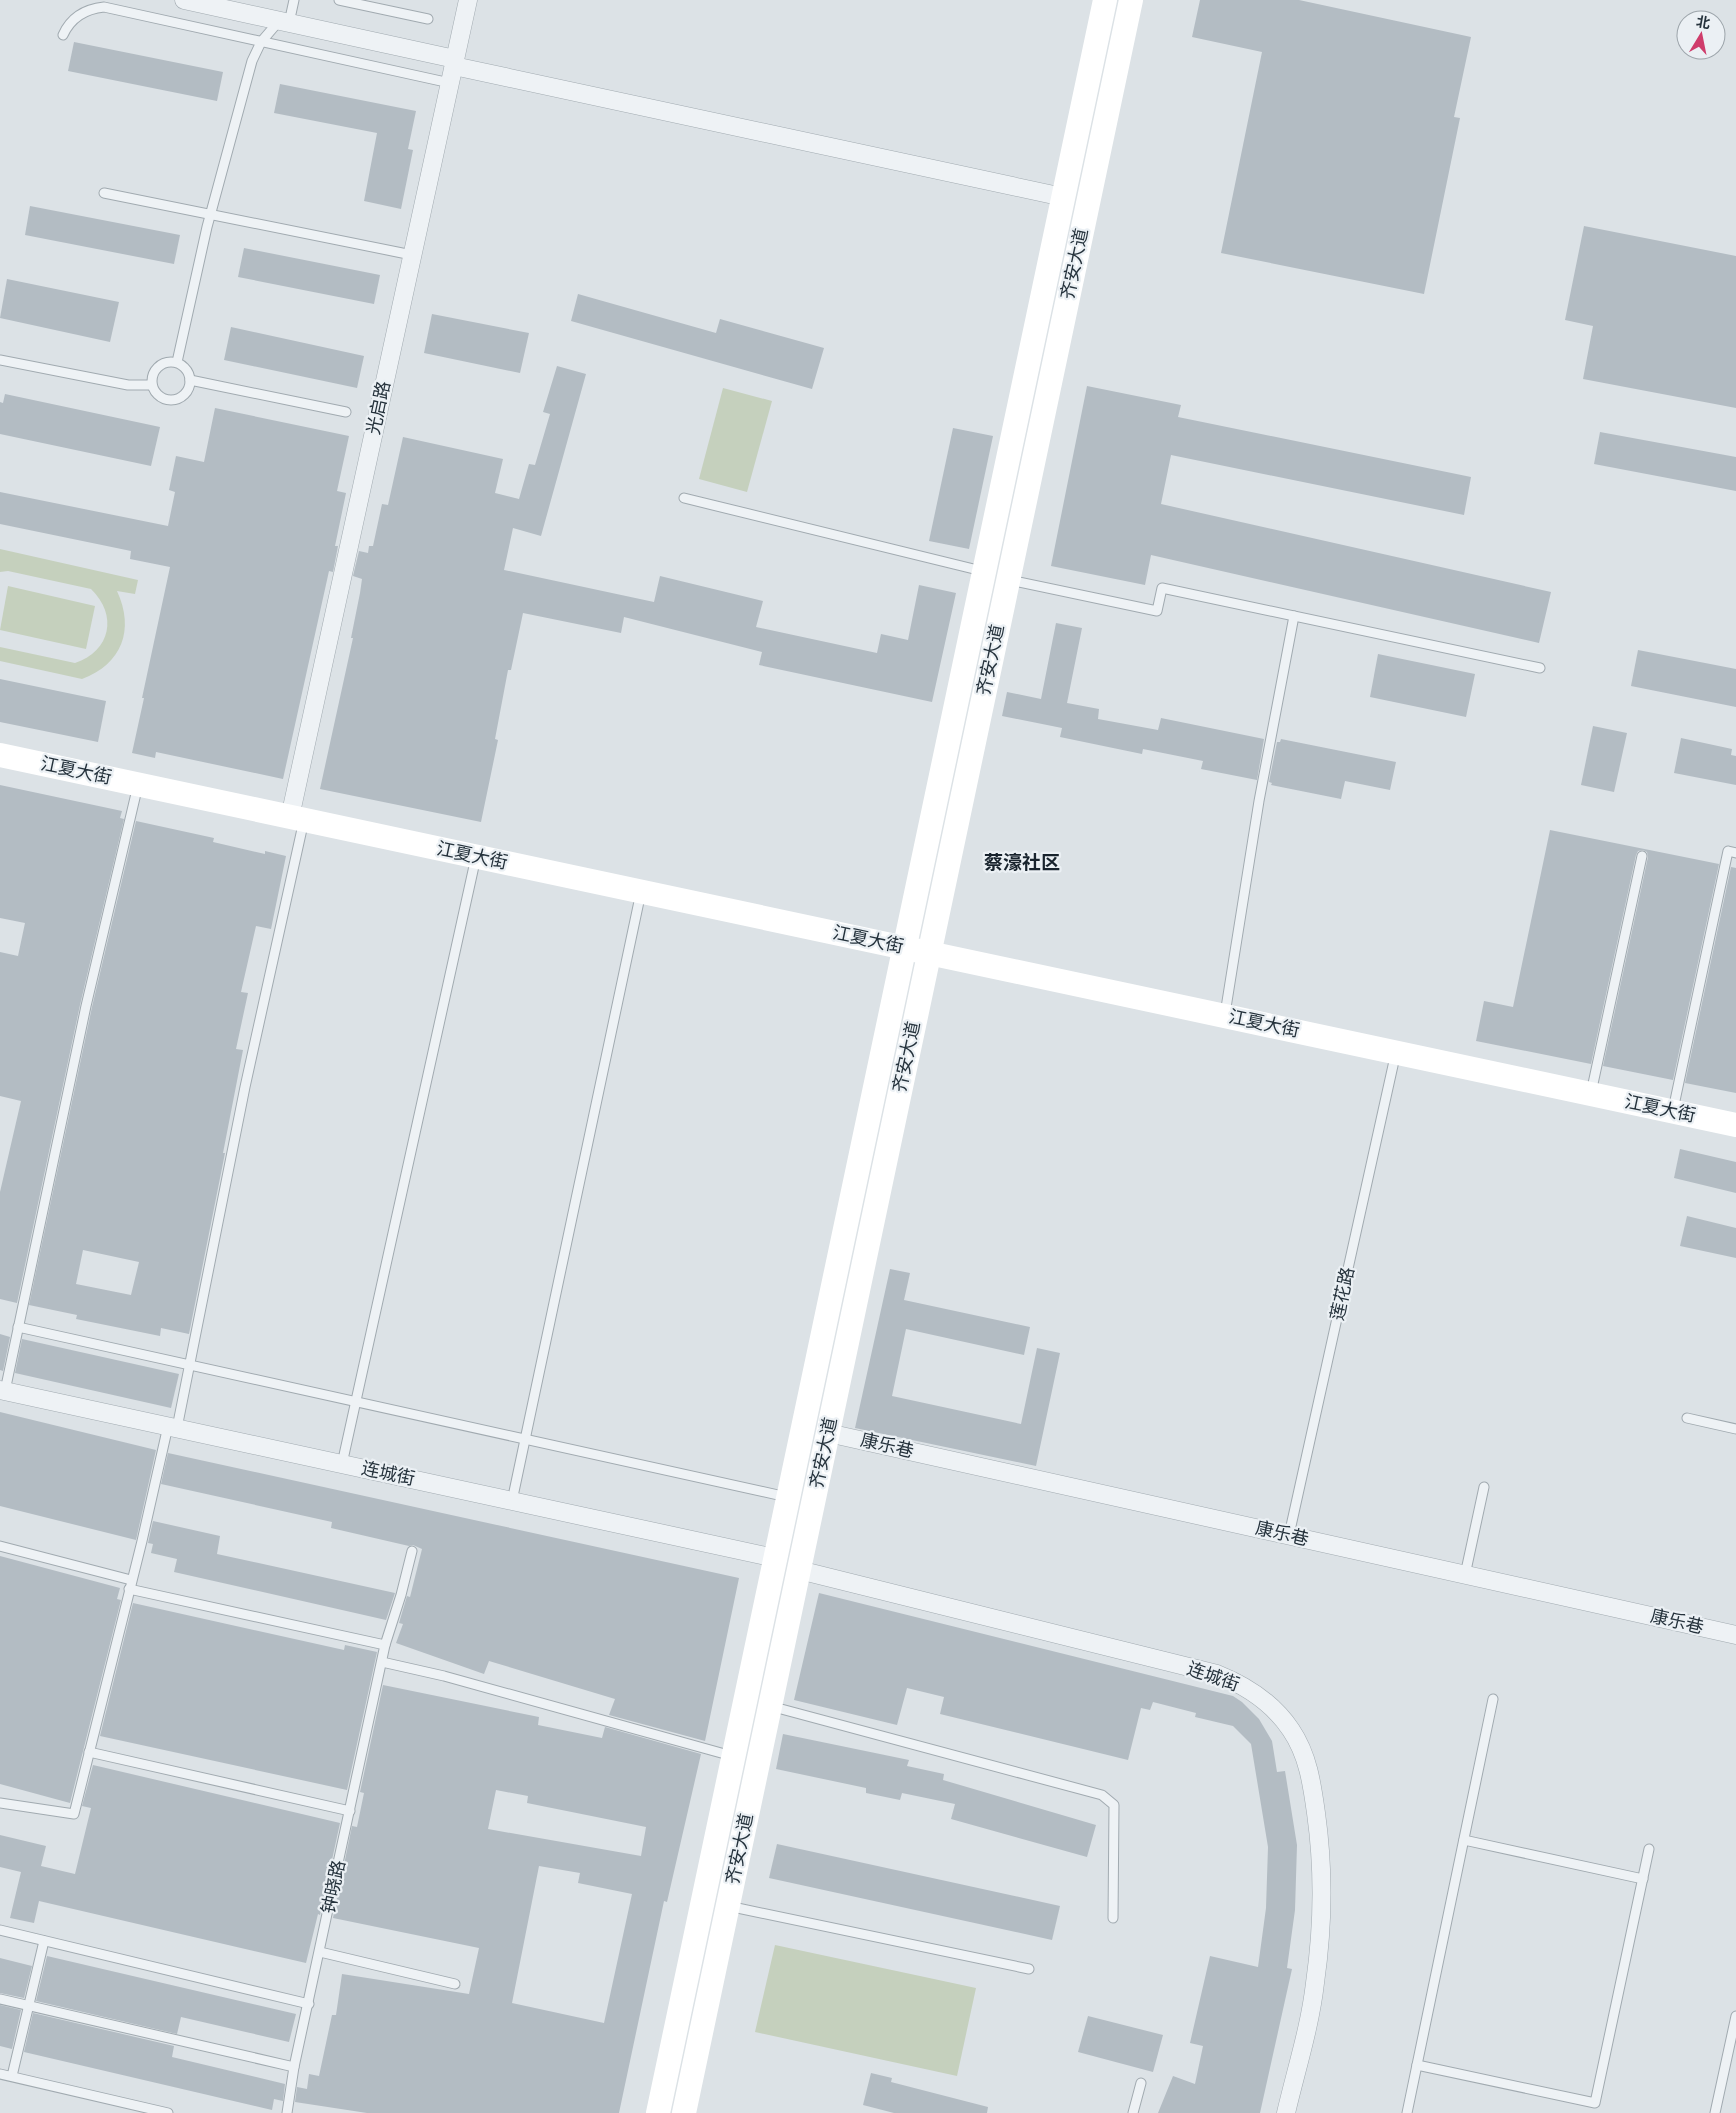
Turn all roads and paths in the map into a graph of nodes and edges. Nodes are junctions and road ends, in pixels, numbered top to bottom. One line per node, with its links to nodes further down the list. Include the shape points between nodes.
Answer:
1 (184, 0): 8 (street)
2 (294, 0): 8 (lane)
3 (340, 0): 7 (lane)
4 (468, 0): 11 (street, 光启路)
5 (1104, 0): 14 (main road, 齐安大道)
6 (1131, 0): 24 (main road, 齐安大道)
7 (428, 19)
8 (284, 22): 10 (lane); 11 (street)
9 (63, 35): 10 (lane, via 86,10 104,7)
10 (261, 42): 12 (lane); 15 (lane, via 252,61)
11 (454, 62): 12 (street, 光启路); 14 (street)
12 (450, 83): 16 (street, 光启路)
13 (104, 193): 15 (lane)
14 (1063, 197): 23 (main road, 齐安大道)
15 (211, 214): 16 (lane); 18 (lane)
16 (412, 255): 29 (street, 光启路)
17 (0, 360): 20 (lane, via 128,385)
18 (177, 362): 19 (lane, via 187,370); 20 (lane, via 170,361 157,367)
19 (190, 380): 20 (lane, via 187,392 174,400 158,396); 21 (lane)
20 (152, 385)
21 (346, 412)
22 (684, 498): 23 (lane)
23 (984, 572): 34 (main road, 齐安大道)
24 (1008, 580): 25 (lane, via 1157,611 1162,588); 35 (main road, 齐安大道)
25 (1294, 616): 26 (lane); 36 (lane, via 1259,801)
26 (1540, 668)
27 (0, 755): 28 (main road, 江夏大街)
28 (138, 785): 29 (main road, 江夏大街); 41 (lane, via 86,1006)
29 (297, 818): 31 (main road, 江夏大街); 42 (lane)
30 (1736, 853): 39 (lane, via 1728,852)
31 (476, 856): 33 (main road, 江夏大街); 44 (lane)
32 (1642, 856): 38 (lane)
33 (641, 892): 34 (main road, 江夏大街); 49 (lane)
34 (904, 948): 35 (main road, 江夏大街); 52 (main road, 齐安大道)
35 (929, 953): 36 (main road, 江夏大街); 48 (main road, 齐安大道)
36 (1225, 1016): 37 (main road, 江夏大街)
37 (1396, 1052): 38 (main road, 江夏大街); 54 (lane, 莲花路)
38 (1591, 1094): 39 (main road, 江夏大街)
39 (1673, 1112): 40 (main road, 江夏大街)
40 (1736, 1125)
41 (18, 1327): 42 (lane); 43 (lane)
42 (189, 1365): 44 (lane); 46 (lane)
43 (2, 1390): 46 (street, 连城街)
44 (356, 1402): 49 (lane); 50 (lane)
45 (1686, 1418): 47 (lane)
46 (172, 1427): 50 (street, 连城街); 60 (lane)
47 (1736, 1429)
48 (828, 1433): 54 (street, 康乐巷); 58 (main road, 齐安大道)
49 (525, 1439): 52 (lane); 53 (lane)
50 (342, 1464): 53 (street, 连城街)
51 (1484, 1487): 59 (lane)
52 (788, 1497): 57 (main road, 齐安大道)
53 (512, 1501): 57 (street, 连城街)
54 (1289, 1535): 59 (street, 康乐巷)
55 (0, 1546): 60 (lane)
56 (412, 1551): 62 (lane, 钟晓路)
57 (775, 1558): 67 (main road, 齐安大道)
58 (799, 1570): 65 (main road, 齐安大道); 94 (street, 连城街, via 1217,1674 1252,1692 1280,1716 1307,1762 1318,1826 1322,1902 1309,2021)
59 (1465, 1575): 61 (street, 康乐巷)
60 (130, 1585): 62 (lane); 66 (lane)
61 (1736, 1635)
62 (385, 1645): 63 (lane, 钟晓路)
63 (382, 1662): 67 (lane, via 444,1676); 69 (lane, 钟晓路)
64 (1493, 1699): 70 (lane)
65 (770, 1706): 73 (main road, 齐安大道); 74 (lane, via 1102,1795 1114,1805)
66 (89, 1752): 68 (lane, via 74,1814); 69 (lane)
67 (733, 1757): 91 (main road, 齐安大道)
68 (0, 1803)
69 (350, 1811): 77 (lane, 钟晓路)
70 (1464, 1840): 72 (lane); 84 (lane)
71 (1649, 1850): 72 (lane)
72 (1643, 1880): 84 (lane, via 1595,2103)
73 (728, 1906): 78 (lane); 92 (main road, 齐安大道)
74 (1113, 1918)
75 (0, 1930): 76 (lane)
76 (44, 1941): 81 (lane); 82 (lane)
77 (320, 1952): 79 (lane); 81 (lane, 钟晓路)
78 (1029, 1969)
79 (455, 1984)
80 (0, 1999): 82 (lane)
81 (309, 2004): 85 (lane, 钟晓路)
82 (29, 2005): 85 (lane); 87 (lane)
83 (1736, 2016): 96 (lane)
84 (1417, 2065): 95 (lane)
85 (294, 2066): 90 (lane, 钟晓路)
86 (0, 2074): 87 (lane)
87 (12, 2076): 89 (lane)
88 (1141, 2083): 93 (lane)
89 (168, 2113)
90 (287, 2113)
91 (658, 2113)
92 (684, 2113)
93 (1133, 2113)
94 (1286, 2113)
95 (1407, 2113)
96 (1715, 2113)

